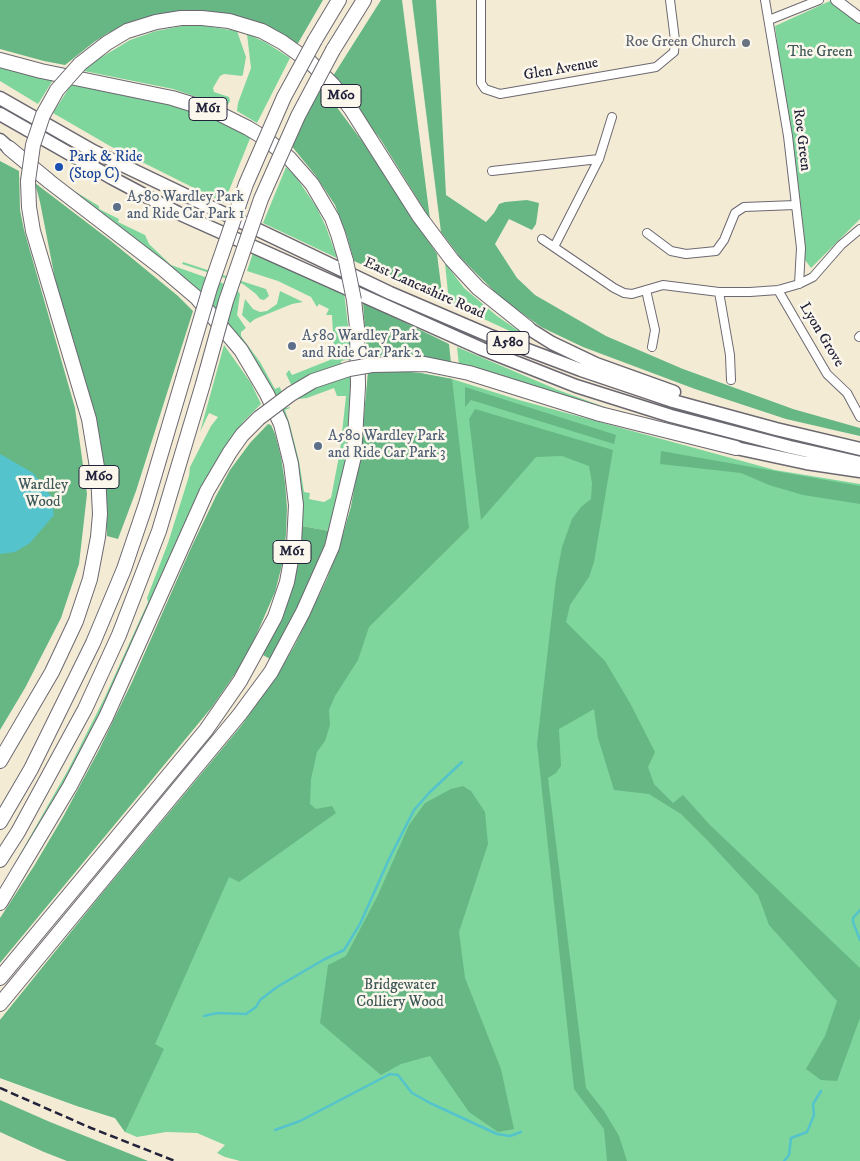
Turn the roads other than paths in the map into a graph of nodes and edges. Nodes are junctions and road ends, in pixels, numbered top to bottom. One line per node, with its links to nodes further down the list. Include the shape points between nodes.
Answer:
1 (339, 0): 38 (highway, bridge, via 284,97 246,184 210,288 124,570 68,698 31,770)
2 (364, 0): 40 (highway, M60, bridge, via 298,116 261,199 226,301 159,531 119,635 86,709)
3 (481, 0): 4 (street, Glen Avenue, via 481,83 486,89 500,94 656,67 674,52)
4 (670, 0)
5 (765, 0): 9 (street, Roe Green)
6 (818, 0): 9 (street)
7 (836, 0): 8 (street)
8 (860, 17)
9 (769, 20): 19 (street, Roe Green)
10 (0, 60): 43 (highway, M61, bridge, via 172,98 214,111 266,139 290,159 312,184 332,218 341,242 354,300 358,386 354,456 332,547 304,612 271,672 240,714)
11 (0, 98): 32 (highway, East Lancashire Road / A580, via 93,151 390,293 488,335 629,387)
12 (0, 114): 15 (highway, East Lancashire Road / A580)
13 (612, 117): 17 (street)
14 (0, 123): 15 (highway)
15 (28, 130): 35 (highway, East Lancashire Road / A580, via 186,216 482,349 576,386 671,416)
16 (5, 144): 42 (highway, M61, via 197,298 241,350 280,424 291,464 296,505 294,544 287,582 275,617 240,681 206,730)
17 (599, 159): 18 (street); 23 (street)
18 (492, 171)
19 (796, 205): 21 (street, via 744,207 735,213 716,251 686,254 671,251); 24 (street, Roe Green, via 801,248)
20 (860, 229): 24 (street, via 813,277)
21 (647, 233)
22 (542, 239): 23 (street)
23 (554, 247): 25 (street, via 614,288 632,294)
24 (799, 284): 26 (street)
25 (646, 290): 27 (street, via 663,285); 29 (street, via 655,330)
26 (778, 290): 27 (street); 31 (street, Lyon Grove, via 827,374 846,393)
27 (719, 292): 30 (street)
28 (528, 328): 32 (highway, via 596,364); 37 (highway, M60, bridge, via 478,288 452,260 352,109 318,69 282,42 262,31 230,21 181,18 128,31 80,64 57,90 43,115 32,145 28,181 30,218 39,256 89,419 98,473 98,537 76,621 52,672)
29 (652, 347)
30 (732, 380)
31 (860, 417)
32 (776, 430): 34 (highway, East Lancashire Road / A580)
33 (736, 448): 36 (highway); 41 (highway, bridge, via 600,414 462,371 425,364 349,369 314,381 291,394 242,435 207,491 106,716 70,786)
34 (860, 449)
35 (860, 463)
36 (860, 471)
37 (0, 761)
38 (4, 813): 39 (highway)
39 (0, 822)
40 (0, 860)
41 (0, 903)
42 (0, 978)
43 (0, 1004)

